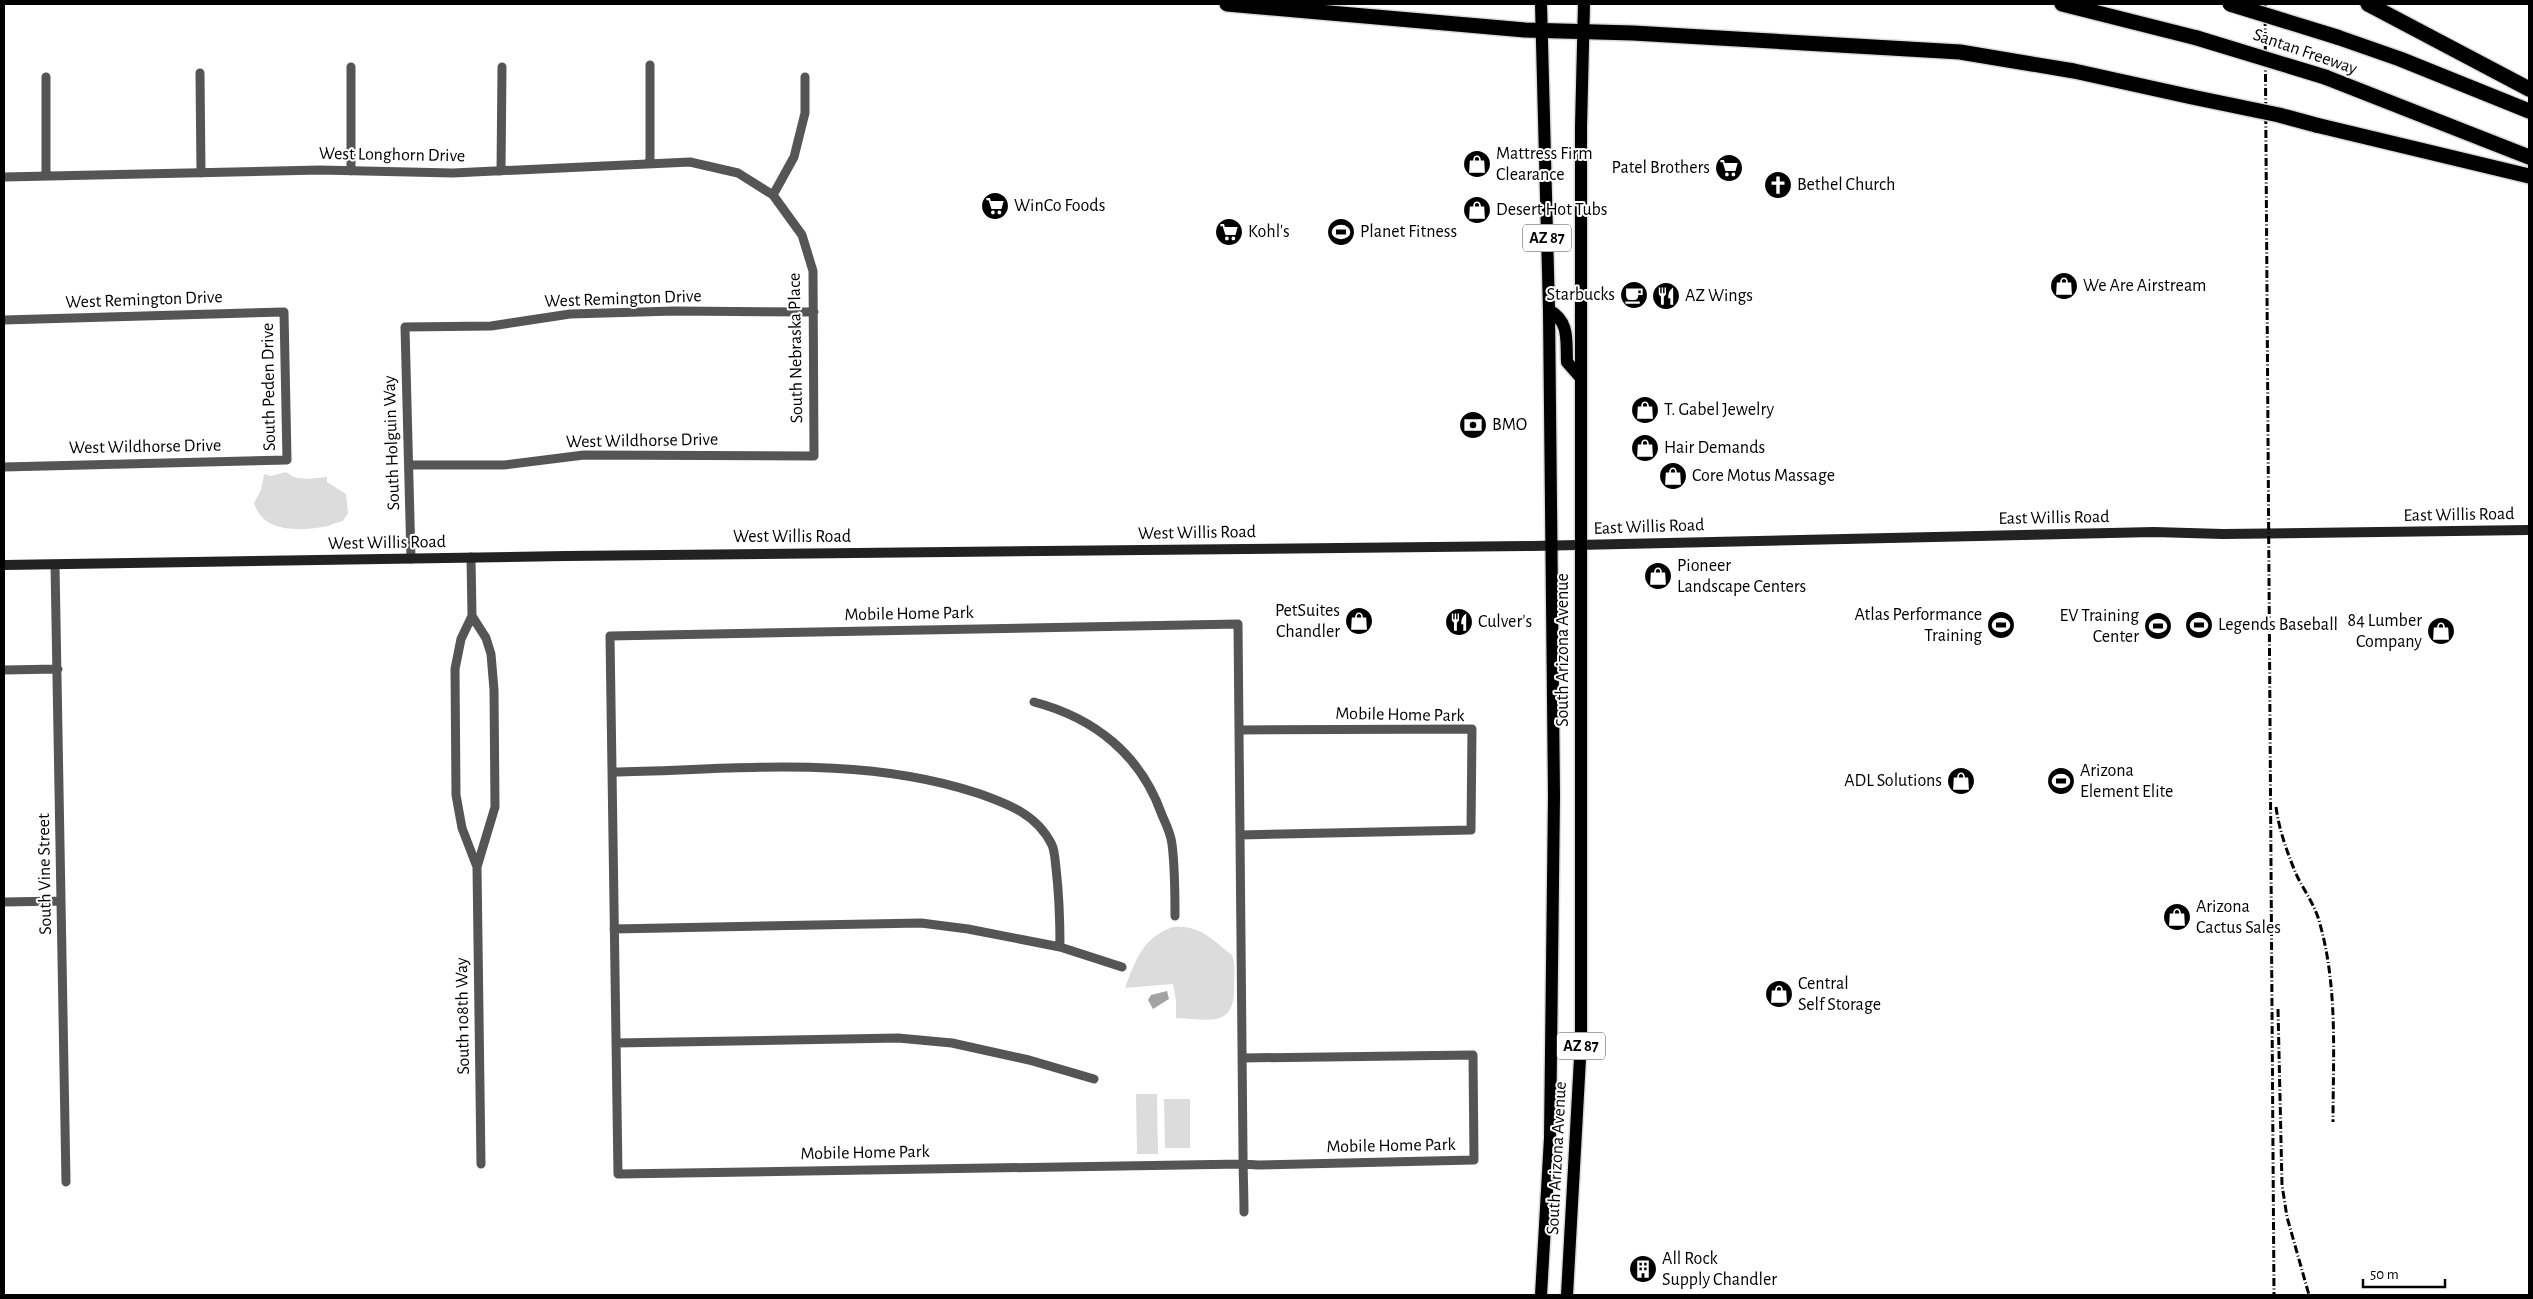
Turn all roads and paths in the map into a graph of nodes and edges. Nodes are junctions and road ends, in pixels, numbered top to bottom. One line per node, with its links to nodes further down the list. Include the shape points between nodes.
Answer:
1 (1226, 4): 7 (highway)
2 (1541, 4): 7 (main road, South Arizona Avenue / AZ 87)
3 (1584, 4): 8 (main road, South Arizona Avenue / AZ 87)
4 (2062, 4): 17 (highway, Santan Freeway, bridge, via 2198,38 2325,77)
5 (2230, 4): 16 (highway, Santan Freeway, bridge, via 2400,59)
6 (2368, 4): 15 (highway)
7 (1542, 30): 8 (highway); 26 (main road, South Arizona Avenue / AZ 87)
8 (1583, 31): 23 (highway, bridge, via 1960,52 2074,71 2241,106); 31 (main road, South Arizona Avenue / AZ 87)
9 (650, 65): 18 (street)
10 (351, 67): 19 (street)
11 (502, 67): 20 (street)
12 (200, 72): 21 (street)
13 (46, 77): 22 (street)
14 (805, 77): 25 (street, via 805,114 794,157)
15 (2529, 89)
16 (2529, 111)
17 (2529, 157)
18 (650, 164): 20 (street, West Longhorn Drive); 25 (street, West Longhorn Drive, via 690,162 738,173)
19 (351, 171): 20 (street, West Longhorn Drive); 21 (street, West Longhorn Drive)
20 (501, 171)
21 (201, 173): 22 (street, West Longhorn Drive)
22 (46, 176): 24 (street, West Longhorn Drive)
23 (2529, 176)
24 (4, 177)
25 (773, 195): 28 (street, South Nebraska Place, via 802,235 813,271)
26 (1549, 310): 31 (main road, via 1557,314 1565,325 1567,362); 37 (main road, South Arizona Avenue / AZ 87)
27 (284, 312): 29 (street, West Remington Drive); 33 (street, South Peden Drive)
28 (814, 312): 30 (street, West Remington Drive, via 570,314 491,326); 32 (street, South Nebraska Place)
29 (4, 320)
30 (405, 327): 34 (street, South Holguin Way)
31 (1581, 378): 38 (main road, South Arizona Avenue / AZ 87)
32 (814, 456): 34 (street, West Wildhorse Drive, via 584,455 504,465)
33 (287, 460): 35 (street, West Wildhorse Drive)
34 (410, 465): 40 (street, South Holguin Way)
35 (4, 467)
36 (2529, 530): 38 (street, East Willis Road, via 2154,532)
37 (1552, 545): 38 (street, West Willis Road); 39 (street, West Willis Road); 64 (main road, South Arizona Avenue / AZ 87, via 1554,947 1550,1138)
38 (1580, 545): 65 (main road, South Arizona Avenue / AZ 87, via 1581,1040)
39 (471, 557): 40 (street, West Willis Road); 43 (street, South 108th Way)
40 (411, 559): 42 (street, West Willis Road)
41 (4, 565): 42 (street, West Willis Road)
42 (55, 565): 44 (street, South Vine Street)
43 (472, 616): 50 (street, South 108th Way, via 460,639 454,669 456,795 462,828); 50 (street, South 108th Way, via 488,646 494,690 495,808)
44 (58, 669): 45 (street); 51 (street, South Vine Street)
45 (4, 670)
46 (1034, 702): 53 (street, via 1060,709 1088,725 1119,745 1140,770 1157,800 1172,842)
47 (1239, 730): 48 (street, Mobile Home Park, via 1238,624 610,636); 49 (street, Mobile Home Park); 49 (street, Mobile Home Park, via 1472,729 1471,830)
48 (612, 772): 54 (street, Mobile Home Park); 55 (street, via 808,766 864,770 945,782 999,801 1030,816 1053,847 1060,900)
49 (1240, 835): 58 (street, Mobile Home Park)
50 (477, 867): 60 (street, South 108th Way)
51 (61, 901): 52 (street); 62 (street, South Vine Street)
52 (4, 902)
53 (1175, 916)
54 (614, 929): 55 (street, via 921,923); 57 (street, Mobile Home Park)
55 (1060, 947): 56 (street)
56 (1122, 967)
57 (616, 1043): 59 (street, via 898,1038 952,1043); 61 (street, Mobile Home Park, via 618,1174)
58 (1242, 1058): 61 (street, Mobile Home Park); 61 (street, Mobile Home Park, via 1472,1055 1474,1160)
59 (1094, 1079)
60 (481, 1164)
61 (1243, 1164): 63 (street, Mobile Home Park)
62 (66, 1182)
63 (1244, 1212)
64 (1541, 1295)
65 (1567, 1295)

